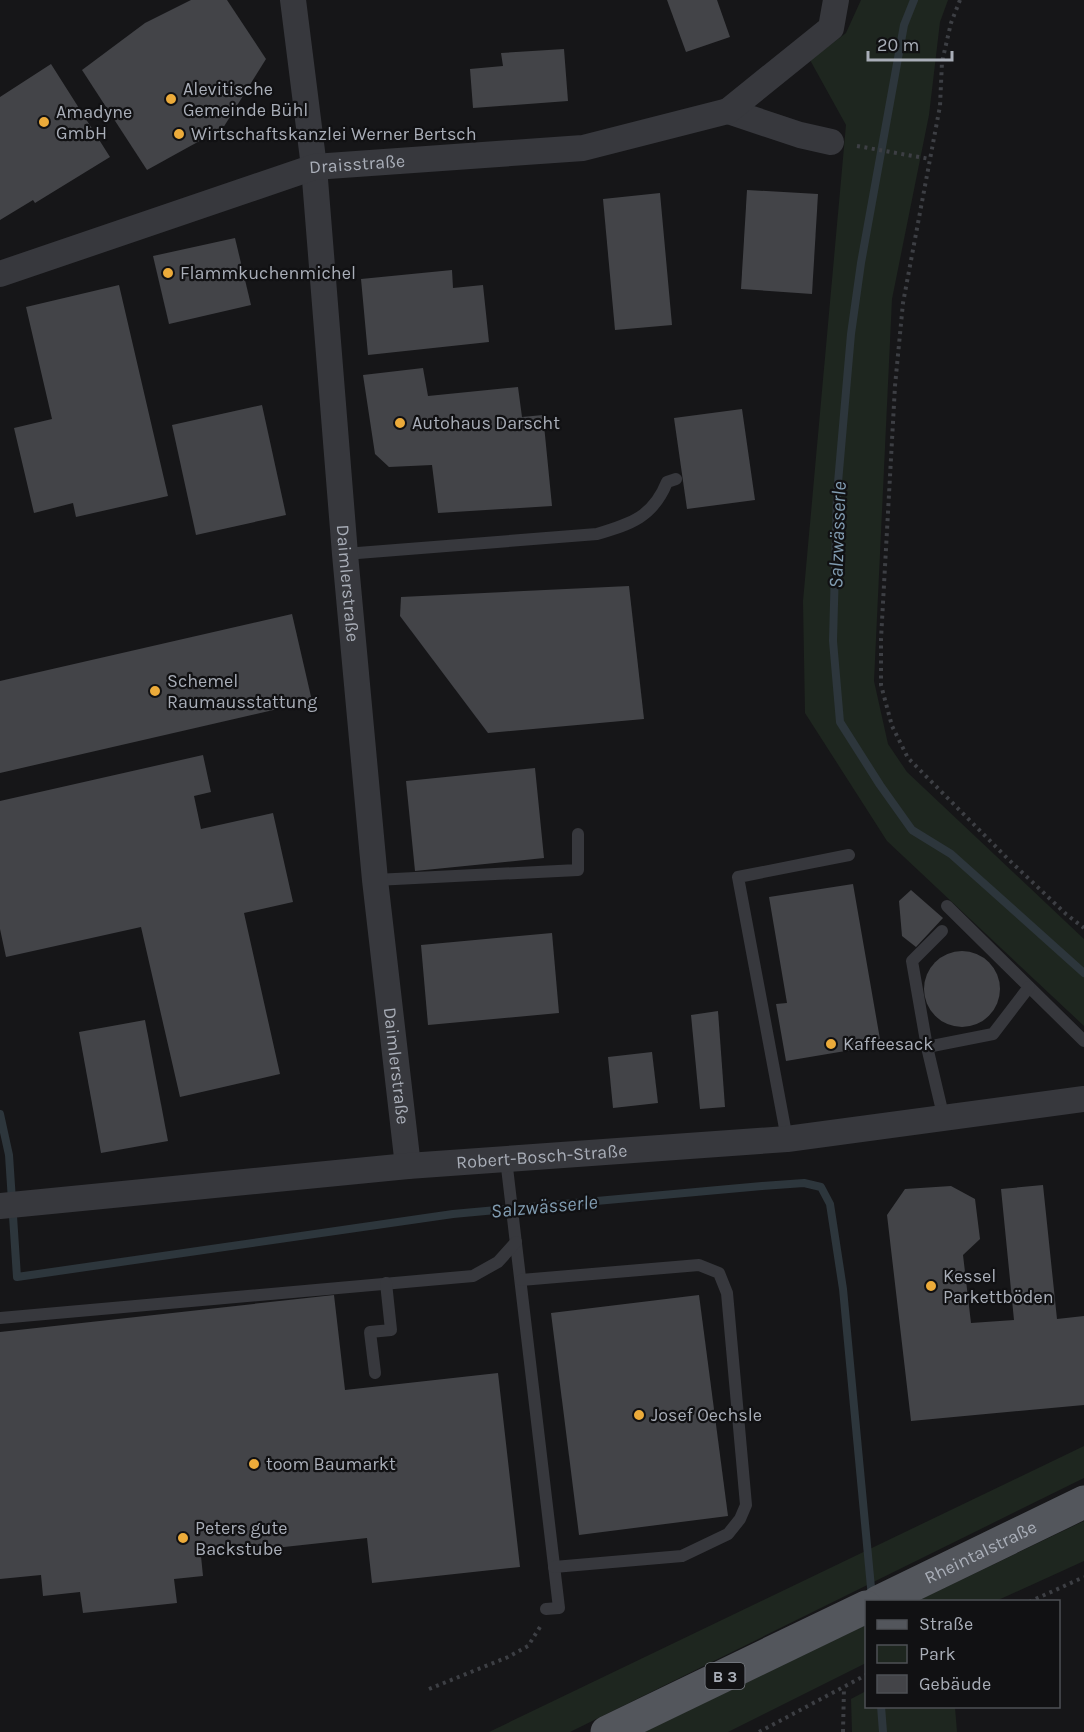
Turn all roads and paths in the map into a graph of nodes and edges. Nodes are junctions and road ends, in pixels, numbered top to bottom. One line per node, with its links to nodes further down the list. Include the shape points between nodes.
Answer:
1 (293, 0): 7 (street, Daimlerstraße)
2 (836, 0): 4 (street, Draisstraße, via 831,28)
3 (960, 0): 6 (path, via 942,62 940,106)
4 (728, 111): 5 (street); 7 (street, Draisstraße, via 584,148)
5 (831, 142): 6 (path)
6 (930, 159): 15 (path, via 915,229 895,386 881,685 892,726 908,758 1008,860)
7 (314, 167): 8 (street, Draisstraße); 10 (street, Daimlerstraße)
8 (0, 274)
9 (676, 479): 10 (lane, via 667,482 653,507 642,517 597,534)
10 (345, 554): 13 (street, Daimlerstraße)
11 (578, 834): 13 (lane, via 578,870)
12 (849, 855): 22 (lane, via 738,877)
13 (375, 880): 24 (street, Daimlerstraße)
14 (947, 906): 17 (lane)
15 (1084, 928)
16 (942, 931): 19 (lane, via 912,961)
17 (1029, 987): 18 (lane); 19 (lane, via 993,1034)
18 (1084, 1041)
19 (927, 1047): 21 (lane)
20 (1084, 1099): 21 (street, Robert-Bosch-Straße)
21 (944, 1119): 22 (street, Robert-Bosch-Straße)
22 (787, 1139): 23 (street, Robert-Bosch-Straße)
23 (506, 1159): 24 (street, Robert-Bosch-Straße); 26 (lane)
24 (408, 1166): 25 (street, Robert-Bosch-Straße)
25 (0, 1206)
26 (516, 1242): 27 (lane); 28 (lane, via 498,1262 473,1276)
27 (521, 1280): 32 (lane); 32 (lane, via 699,1265 719,1273 727,1293 746,1505 740,1519 728,1534 682,1556)
28 (386, 1283): 29 (lane); 30 (lane, via 391,1330 370,1332)
29 (0, 1318)
30 (375, 1373)
31 (1084, 1502): 34 (main road, Rheintalstraße)
32 (554, 1567): 36 (lane, via 559,1608)
33 (1084, 1577): 35 (path)
34 (882, 1600)
35 (1033, 1600)
36 (546, 1610): 40 (path, via 538,1634 528,1646)
37 (854, 1613): 41 (main road, B 3)
38 (865, 1676): 39 (path)
39 (844, 1687): 42 (path); 43 (path)
40 (429, 1689)
41 (607, 1732)
42 (759, 1732)
43 (843, 1732)

